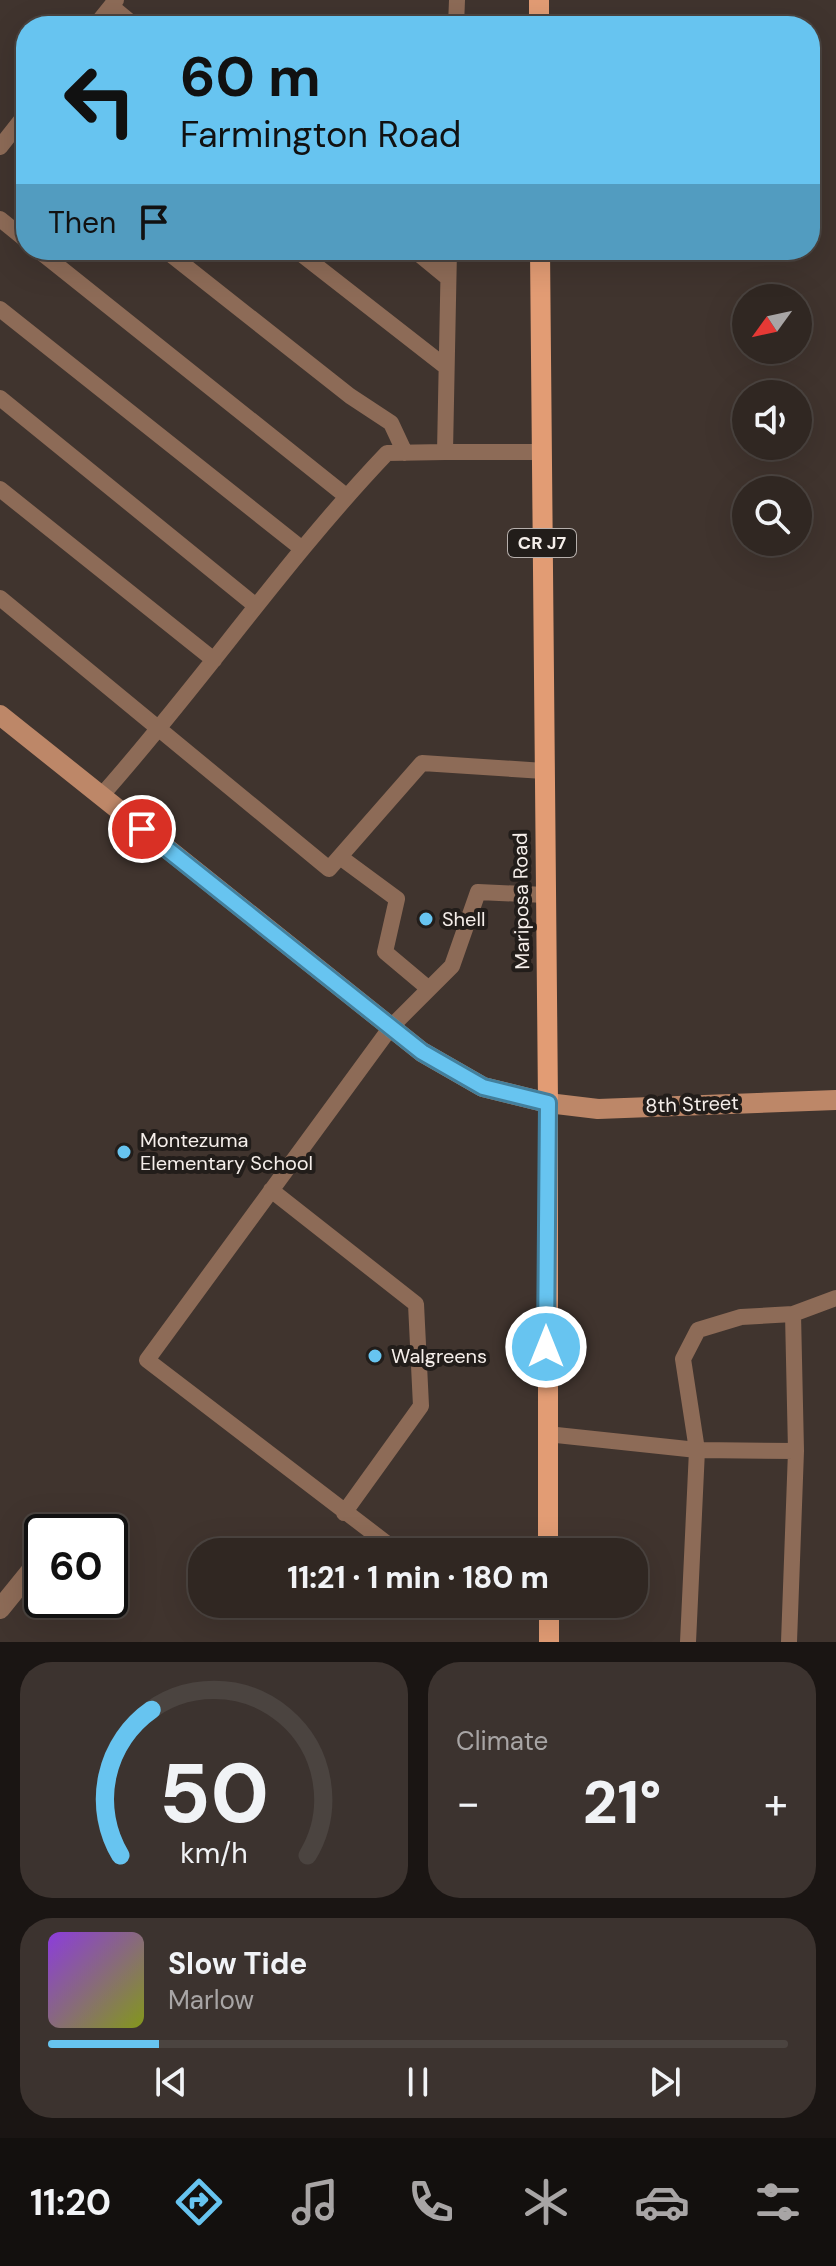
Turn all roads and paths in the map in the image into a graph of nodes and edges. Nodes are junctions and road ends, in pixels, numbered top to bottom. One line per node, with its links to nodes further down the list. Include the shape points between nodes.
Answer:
1 (0, 219): 2 (lane)
2 (16, 232)
3 (51, 260): 17 (lane)
4 (178, 260): 15 (lane, via 391,423)
5 (309, 260): 11 (lane)
6 (426, 260): 9 (lane)
7 (449, 260): 9 (lane)
8 (540, 260): 14 (main road, Mariposa Road / CR J7)
9 (448, 278): 11 (lane)
10 (0, 309): 18 (lane)
11 (446, 367): 13 (lane)
12 (0, 398): 20 (lane)
13 (445, 452): 14 (lane); 15 (lane)
14 (541, 452): 24 (main road, Mariposa Road / CR J7)
15 (405, 453): 17 (lane, via 387,453)
16 (0, 489): 21 (lane)
17 (346, 496): 18 (lane)
18 (301, 548): 20 (lane)
19 (0, 598): 23 (lane)
20 (256, 606): 21 (lane)
21 (214, 660): 23 (lane)
22 (0, 715): 25 (main road, 8th Street)
23 (160, 730): 25 (lane); 26 (lane, via 329,869)
24 (544, 771): 26 (lane, via 422,763); 27 (main road, Mariposa Road / CR J7)
25 (101, 796): 29 (main road, 8th Street)
26 (340, 857): 28 (lane, via 397,899 385,952)
27 (545, 895): 28 (lane, via 478,892 452,966); 31 (main road, Mariposa Road / CR J7)
28 (429, 989): 29 (lane)
29 (391, 1027): 31 (main road, 8th Street, via 455,1074 483,1087); 32 (lane)
30 (836, 1100): 31 (main road, 8th Street, via 598,1109)
31 (548, 1103): 35 (main road, Mariposa Road / CR J7)
32 (271, 1190): 38 (lane, via 416,1304 421,1406); 38 (lane, via 147,1360)
33 (836, 1298): 34 (lane)
34 (793, 1314): 36 (lane, via 741,1317 698,1330 683,1359); 37 (lane)
35 (547, 1434): 36 (lane); 40 (main road, Mariposa Road / CR J7)
36 (697, 1450): 37 (lane); 45 (lane)
37 (796, 1451): 46 (lane)
38 (344, 1513): 39 (lane)
39 (379, 1538)
40 (548, 1538)
41 (24, 1579): 42 (street)
42 (0, 1609)
43 (549, 1618): 44 (main road)
44 (549, 1642)
45 (688, 1642)
46 (789, 1642)

